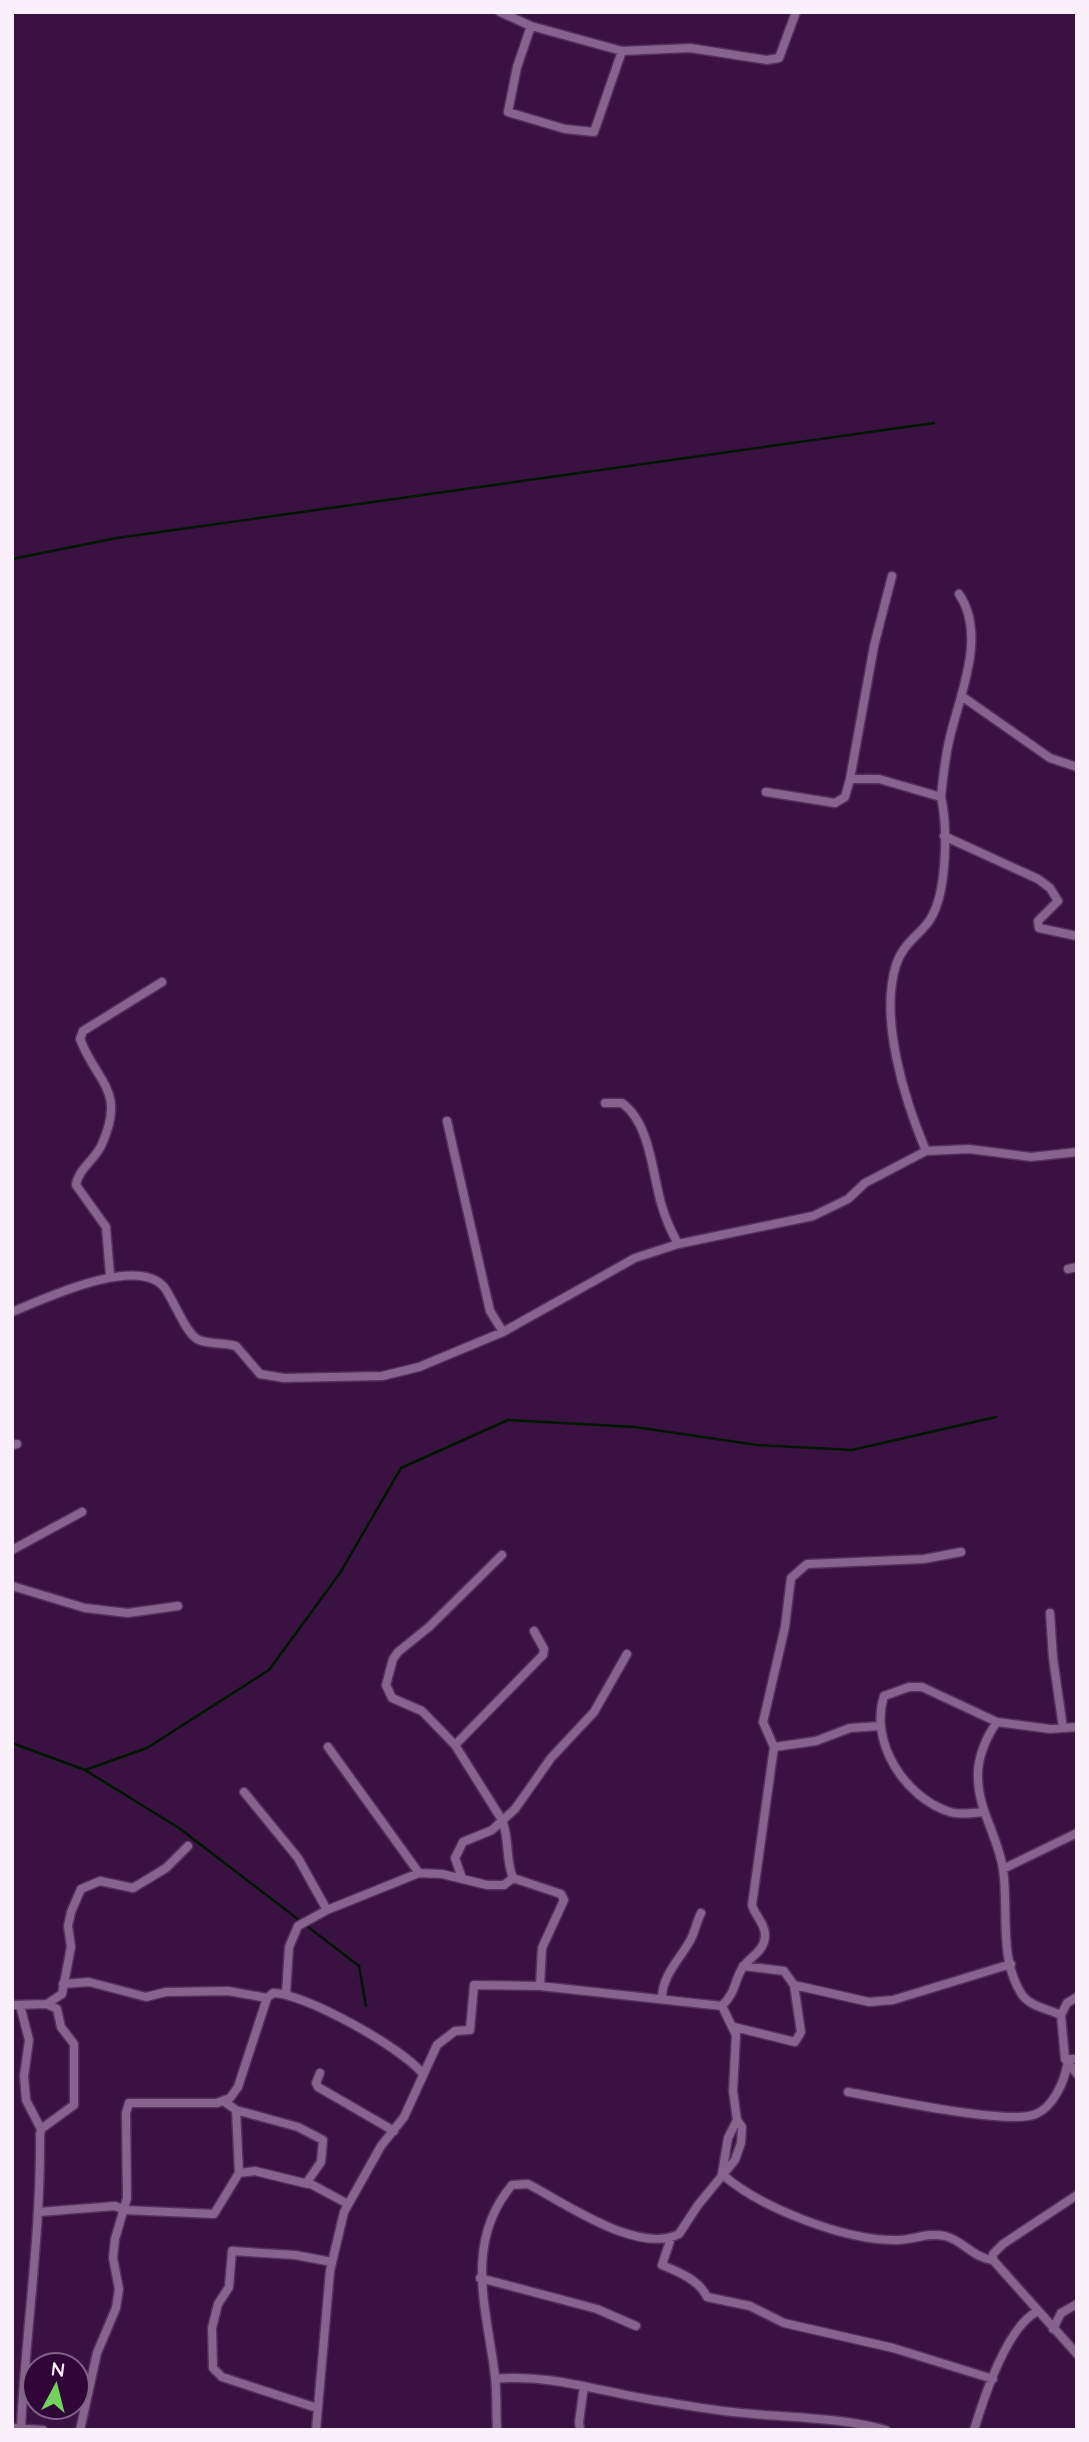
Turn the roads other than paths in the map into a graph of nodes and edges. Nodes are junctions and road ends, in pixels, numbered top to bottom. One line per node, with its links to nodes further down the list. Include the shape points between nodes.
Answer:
1 (500, 12): 3 (street)
2 (796, 12): 4 (street, via 779,58 690,48)
3 (531, 26): 4 (street); 4 (street, via 508,112 565,129 594,132)
4 (622, 51)
5 (892, 576): 9 (street)
6 (959, 594): 7 (street, via 971,624)
7 (963, 697): 8 (street, via 1050,758); 11 (street, via 950,736)
8 (1077, 767)
9 (850, 779): 10 (street, via 845,797 835,803); 11 (street, via 879,779)
10 (766, 792)
11 (941, 797): 12 (street)
12 (944, 836): 13 (street, via 1050,888 1058,901 1038,921 1039,928); 17 (street, via 940,892 930,919 905,947 896,966 893,1002 894,1047)
13 (1077, 936)
14 (162, 982): 20 (street, via 83,1031 80,1039 111,1099 103,1143 76,1185 106,1227)
15 (605, 1103): 19 (street, via 621,1103 636,1118 663,1211)
16 (447, 1121): 22 (street, via 490,1311)
17 (926, 1151): 18 (street, via 969,1149 1031,1157); 19 (street, via 813,1216)
18 (1077, 1152)
19 (678, 1244): 22 (street, via 635,1258)
20 (110, 1275): 21 (street); 22 (street, via 161,1284 191,1333 200,1340 236,1346 260,1374 269,1377 383,1376 419,1367)
21 (12, 1312)
22 (503, 1332)
23 (82, 1512): 24 (street)
24 (12, 1550)
25 (961, 1552): 38 (street, via 924,1559 807,1564 791,1578 763,1722)
26 (502, 1555): 36 (street, via 393,1659 388,1693 422,1712)
27 (12, 1586): 28 (street, via 85,1608 128,1613)
28 (178, 1606)
29 (1050, 1613): 35 (street)
30 (534, 1631): 36 (street, via 543,1655)
31 (627, 1654): 41 (street, via 594,1712)
32 (997, 1722): 33 (street, via 922,1688 909,1687 884,1696); 35 (street); 40 (street, via 977,1773)
33 (880, 1726): 38 (street, via 850,1728 816,1741); 40 (street, via 895,1765 912,1789 932,1805 954,1813)
34 (1077, 1727): 35 (street)
35 (1063, 1728)
36 (455, 1745): 41 (street)
37 (328, 1747): 45 (street)
38 (774, 1747): 51 (street, via 752,1905 765,1937 760,1951)
39 (244, 1792): 48 (street, via 298,1858)
40 (983, 1812): 44 (street, via 992,1826)
41 (502, 1820): 46 (street, via 492,1830 464,1842 455,1858); 47 (street)
42 (1077, 1833): 44 (street)
43 (187, 1846): 52 (street, via 166,1868 133,1888 100,1881 81,1889 68,1926 71,1947)
44 (1003, 1869): 50 (street)
45 (419, 1873): 46 (street); 48 (street)
46 (462, 1878): 47 (street, via 505,1885)
47 (513, 1878): 54 (street, via 561,1894 565,1900 542,1948)
48 (327, 1910): 55 (street, via 298,1926 289,1947)
49 (701, 1913): 58 (street, via 672,1967)
50 (1011, 1964): 53 (street, via 893,2000 869,2001); 62 (street, via 1030,2003)
51 (743, 1966): 53 (street, via 784,1971); 61 (street, via 734,1993)
52 (63, 1984): 57 (street, via 89,1982 146,1997 166,1992 228,1991); 59 (street, via 62,1994)
53 (794, 1985): 63 (street, via 801,2032 795,2042)
54 (540, 1986): 58 (street); 67 (street, via 477,1983 470,2030 455,2031 438,2045)
55 (286, 1994): 57 (street, via 273,1993); 67 (street, via 355,2024)
56 (1077, 1997): 62 (street)
57 (267, 1998): 70 (street, via 238,2087)
58 (662, 1998): 61 (street)
59 (47, 2004): 60 (street); 73 (street, via 57,2009 61,2027 74,2044 74,2105)
60 (16, 2005): 73 (street, via 29,2040 26,2101)
61 (722, 2006): 63 (street)
62 (1061, 2015): 65 (street)
63 (734, 2026): 72 (street)
64 (1077, 2059): 65 (street)
65 (1066, 2063): 68 (street); 69 (street, via 1065,2079 1035,2115 951,2111)
66 (320, 2073): 74 (street, via 318,2087)
67 (423, 2074): 74 (street)
68 (1077, 2074)
69 (848, 2092)
70 (225, 2102): 71 (street); 80 (street, via 129,2103)
71 (236, 2110): 75 (street); 77 (street, via 299,2127 323,2140 321,2162)
72 (737, 2120): 76 (street); 76 (street, via 742,2127 741,2143 735,2160)
73 (41, 2129): 81 (street)
74 (394, 2131): 79 (street)
75 (239, 2173): 77 (street, via 255,2171); 80 (street, via 214,2214)
76 (722, 2174): 82 (street, via 684,2228); 83 (street, via 740,2190 830,2230 898,2240 945,2236 977,2257)
77 (308, 2184): 79 (street)
78 (1077, 2194): 83 (street, via 1003,2244)
79 (348, 2204): 84 (street)
80 (125, 2210): 81 (street, via 115,2206); 97 (street, via 113,2258 119,2290 116,2308 97,2353)
81 (39, 2212): 95 (street)
82 (671, 2238): 85 (street, via 636,2238 521,2183 512,2185 498,2208); 92 (street, via 662,2265 685,2274 707,2297 750,2306 784,2323 893,2348)
83 (993, 2260): 87 (street)
84 (332, 2262): 94 (street); 94 (street, via 232,2251 229,2287 218,2304 212,2328 212,2368 222,2377)
85 (480, 2278): 88 (street, via 597,2309); 91 (street)
86 (1077, 2304): 89 (street, via 1061,2313)
87 (1036, 2312): 89 (street); 92 (street, via 1018,2325)
88 (636, 2326)
89 (1053, 2329): 90 (street)
90 (1077, 2354)
91 (495, 2379): 93 (street, via 540,2379); 99 (street)
92 (993, 2379): 102 (street)
93 (584, 2386): 100 (street); 101 (street, via 659,2402 818,2418)
94 (317, 2408): 98 (street)
95 (17, 2428): 96 (street)
96 (39, 2429)
97 (80, 2430)
98 (316, 2430)
99 (497, 2430)
100 (580, 2430)
101 (886, 2430)
102 (974, 2430)

